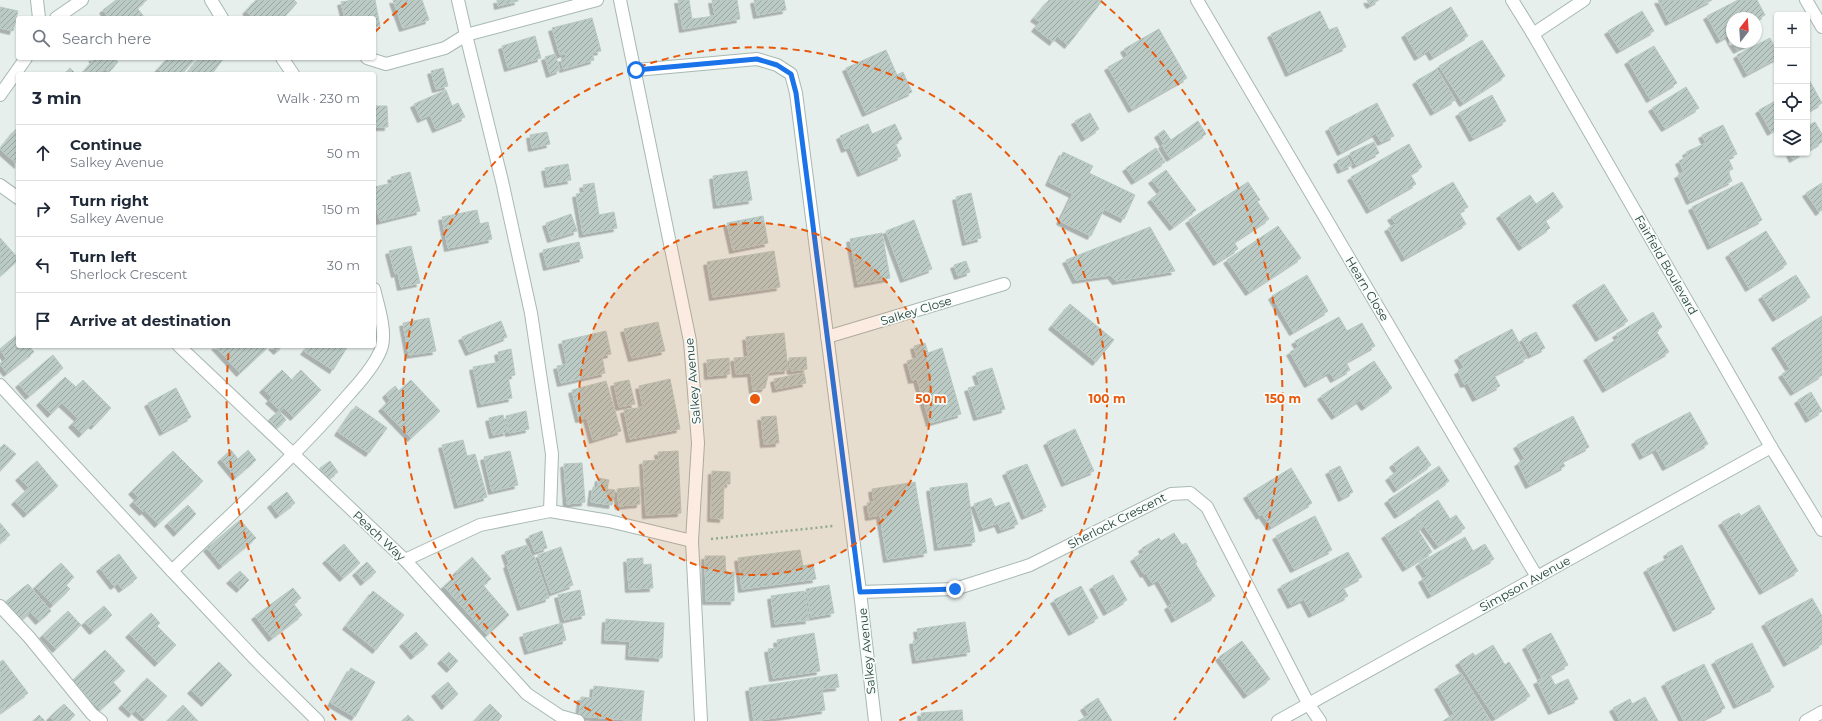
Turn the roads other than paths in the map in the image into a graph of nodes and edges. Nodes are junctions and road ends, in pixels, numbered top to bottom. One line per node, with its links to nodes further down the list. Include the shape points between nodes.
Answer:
1 (37, 0): 11 (street)
2 (82, 0): 12 (street)
3 (211, 0): 13 (street)
4 (458, 0): 16 (street)
5 (598, 0): 16 (street)
6 (620, 0): 20 (street, Salkey Avenue)
7 (1197, 0): 39 (street, Hearn Close)
8 (1512, 0): 15 (street, Fairfield Boulevard)
9 (1584, 0): 15 (street)
10 (1806, 0): 14 (street)
11 (39, 16)
12 (59, 16)
13 (221, 16)
14 (1822, 27)
15 (1533, 34): 32 (street, Fairfield Boulevard)
16 (466, 35): 19 (street, via 445,48 386,64); 34 (street, via 531,314 552,454)
17 (25, 60): 22 (street)
18 (283, 60): 23 (street)
19 (373, 60)
20 (636, 70): 29 (street, Salkey Avenue, via 757,59 777,65 791,74 796,93); 36 (street, Salkey Avenue, via 690,341 698,443)
21 (16, 72): 24 (street)
22 (16, 72)
23 (291, 72)
24 (0, 95)
25 (0, 185): 26 (street)
26 (16, 197)
27 (1004, 284): 29 (street, Salkey Close)
28 (376, 298): 33 (street, via 382,320 382,346 368,371 338,408)
29 (827, 337): 40 (street, Salkey Avenue)
30 (181, 348): 33 (street, Peach Way)
31 (0, 385): 38 (street)
32 (1771, 447): 35 (street, Fairfield Boulevard); 39 (street, Simpson Avenue)
33 (293, 455): 37 (street, Peach Way); 38 (street)
34 (550, 511): 36 (street, via 609,521); 37 (street, via 480,525)
35 (1822, 530)
36 (692, 542): 47 (street, Salkey Avenue)
37 (405, 560): 46 (street, Peach Way, via 527,694 560,716)
38 (172, 571): 45 (street)
39 (1537, 577): 42 (street, Simpson Avenue)
40 (860, 592): 42 (street, Sherlock Crescent, via 955,589 1030,565 1171,494 1190,494 1207,507); 48 (street, Salkey Avenue)
41 (0, 606): 44 (street, via 92,714)
42 (1309, 705): 49 (street, Simpson Avenue); 50 (street, Sherlock Crescent)
43 (1822, 712): 51 (street)
44 (101, 721)
45 (318, 721)
46 (578, 721)
47 (701, 721)
48 (874, 721)
49 (1278, 721)
50 (1320, 721)
51 (1806, 721)

